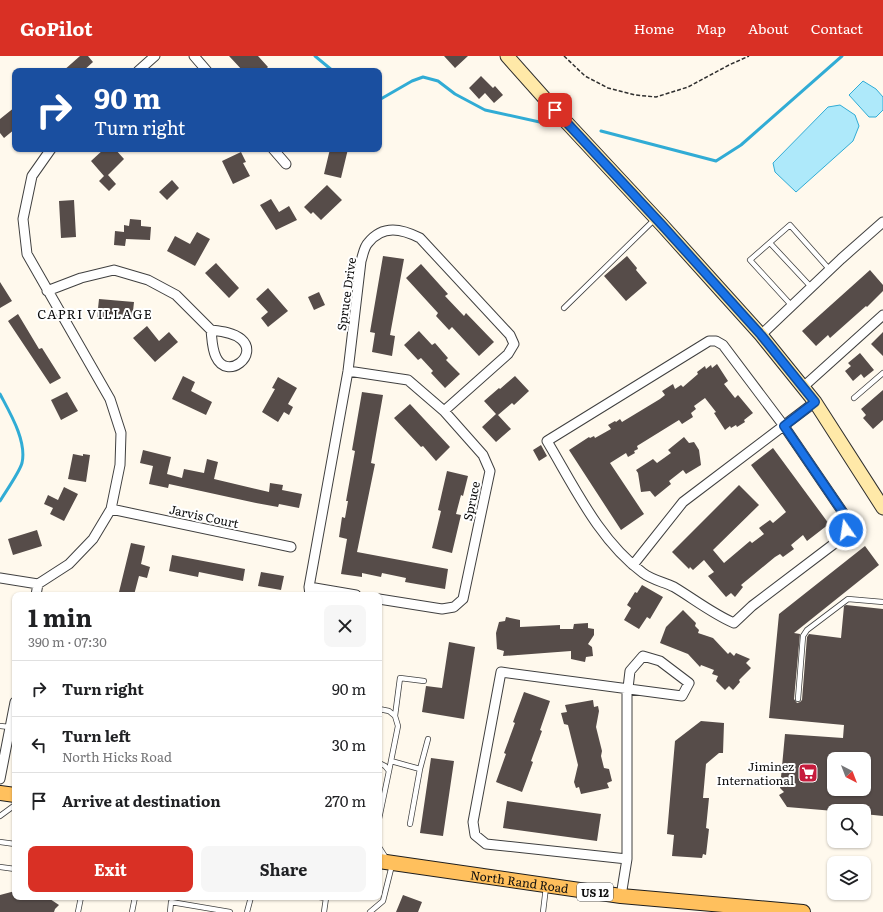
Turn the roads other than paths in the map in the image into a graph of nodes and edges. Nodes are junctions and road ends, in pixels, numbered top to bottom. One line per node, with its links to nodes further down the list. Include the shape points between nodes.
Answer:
1 (155, 56): 4 (street)
2 (194, 56): 5 (street)
3 (507, 56): 9 (main road)
4 (141, 68)
5 (204, 68)
6 (49, 152): 14 (street, via 32,176 23,219 27,254)
7 (276, 152): 8 (street)
8 (286, 164)
9 (656, 218): 16 (lane); 19 (main road)
10 (883, 222): 12 (street)
11 (770, 243): 12 (lane, via 790,225); 13 (lane); 15 (lane, via 750,260)
12 (830, 270): 13 (street)
13 (812, 287): 15 (street)
14 (47, 291): 18 (street, via 81,278 114,270 148,280 176,295); 28 (street, via 110,399 121,433 120,465)
15 (792, 306): 19 (street)
16 (564, 308)
17 (883, 315): 22 (street)
18 (211, 330): 18 (street, via 213,348 220,363 229,367 239,364 246,356 243,341 239,337)
19 (761, 335): 22 (main road)
20 (348, 371): 25 (street, Spruce, via 408,380); 25 (street, Spruce Drive, via 361,261 367,243 379,233 392,230 408,232 420,238 510,335 514,344 508,354); 33 (street, Spruce Drive)
21 (883, 372): 23 (lane)
22 (802, 388): 24 (main road)
23 (854, 398)
24 (815, 402): 26 (street); 27 (main road)
25 (444, 411): 36 (street, Spruce, via 483,455 490,470 463,599 454,607 442,609)
26 (784, 426): 30 (street, via 683,502); 30 (street, via 844,514 846,530 839,540 752,606 734,623 721,618 672,586 645,574); 30 (street, via 723,345 710,341 547,442 597,526 622,556)
27 (881, 501)
28 (111, 508): 29 (street, Jarvis Court); 32 (street, via 93,538 69,564)
29 (291, 547)
30 (634, 565)
31 (0, 578): 32 (street)
32 (38, 584): 34 (street)
33 (310, 591): 35 (street)
34 (37, 592)
35 (322, 592)
36 (382, 599)
37 (883, 602): 42 (lane, via 848,599 807,630 804,636)
38 (400, 678): 39 (lane); 40 (lane); 44 (lane)
39 (395, 679)
40 (424, 681)
41 (628, 688): 41 (street, via 630,671 643,656 660,661 689,683 682,696); 64 (street); 64 (street, via 500,672 473,822 475,835 486,844)
42 (798, 699)
43 (382, 710): 44 (lane, via 389,711)
44 (394, 716): 50 (lane, via 398,726)
45 (12, 717): 47 (street)
46 (0, 726): 47 (lane)
47 (10, 727): 49 (street)
48 (428, 739): 52 (lane)
49 (2, 759): 54 (street)
50 (391, 761): 52 (lane); 53 (lane)
51 (382, 764): 53 (lane)
52 (420, 769): 60 (lane)
53 (389, 771): 57 (lane)
54 (0, 779)
55 (0, 793): 56 (main road)
56 (12, 795)
57 (382, 805)
58 (12, 808): 59 (lane)
59 (0, 816)
60 (410, 824)
61 (0, 842): 62 (lane)
62 (12, 844)
63 (382, 853): 65 (lane)
64 (627, 859): 69 (street)
65 (387, 863): 68 (main road, North Rand Road / US 12); 80 (lane, via 383,901)
66 (0, 866): 67 (lane)
67 (12, 868)
68 (546, 886): 69 (main road, North Rand Road / US 12); 81 (lane)
69 (621, 896): 82 (main road, North Rand Road / US 12, via 689,905)
70 (80, 900): 74 (lane)
71 (135, 900): 75 (lane)
72 (250, 900): 78 (lane)
73 (326, 900): 79 (lane)
74 (78, 912)
75 (132, 912)
76 (170, 912): 77 (lane, via 171,902)
77 (230, 912)
78 (248, 912)
79 (324, 912)
80 (370, 912)
81 (543, 912)
82 (798, 912)

